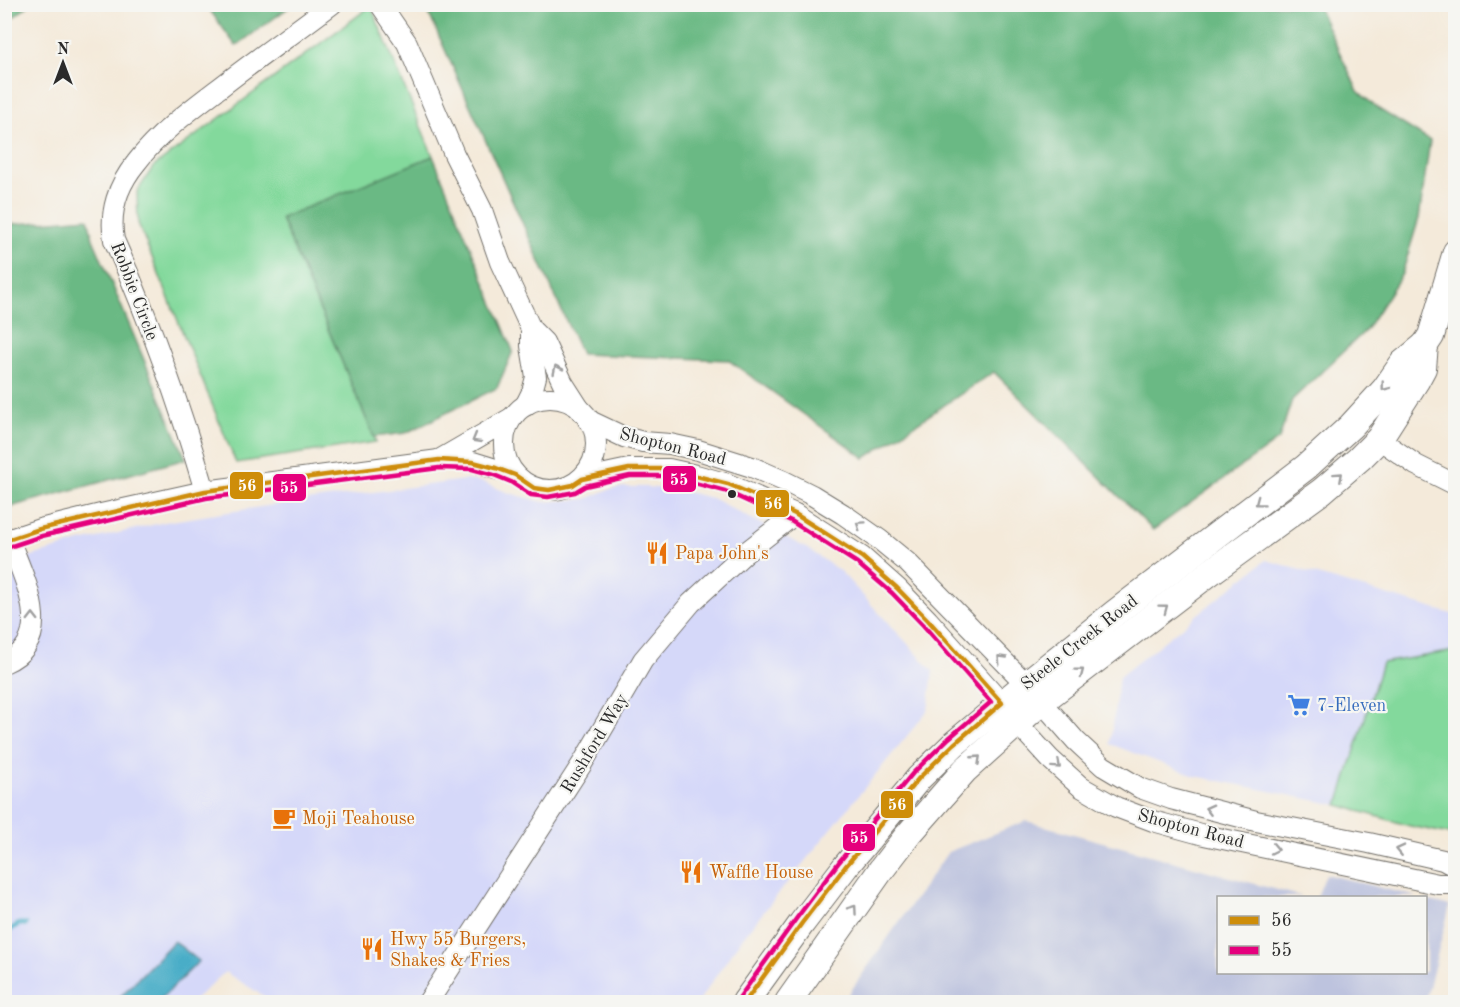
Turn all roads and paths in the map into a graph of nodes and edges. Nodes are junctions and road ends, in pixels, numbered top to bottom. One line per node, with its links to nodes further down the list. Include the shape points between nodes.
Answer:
1 (332, 4): 13 (street, Robbie Circle, via 192,109 149,147 130,171 114,204 114,240 155,343)
2 (380, 4): 4 (street, via 407,43)
3 (1455, 252): 5 (main road, Steele Creek Road)
4 (531, 329): 6 (street, via 536,377 532,392); 7 (street, one-way to 4, via 563,383 544,342)
5 (1425, 345): 8 (main road, Steele Creek Road, via 1423,368); 17 (main road, Steele Creek Road, one-way to 17, via 1403,363 1351,426 1306,467 1249,509)
6 (519, 411): 7 (street, via 536,400 552,398 567,402); 9 (street, one-way to 9); 10 (street, via 506,430 504,442)
7 (585, 415): 11 (street, via 596,435 596,452 593,465); 17 (street, Shopton Road, one-way to 7, via 908,563 843,514 752,467 698,450 627,438)
8 (1379, 439): 12 (street); 17 (main road, Steele Creek Road, one-way to 8, via 1322,491)
9 (439, 460): 10 (street, via 473,462); 13 (street)
10 (515, 475): 11 (street, via 534,488 549,490)
11 (582, 479): 14 (street, Shopton Road, via 629,469 669,469 728,484)
12 (1455, 486)
13 (205, 491): 15 (street)
14 (795, 514): 18 (street, Shopton Road, via 862,557 897,588); 22 (street, Rushford Way, via 691,603 643,660 582,764)
15 (7, 540): 16 (street, one-way to 15, via 17,657 26,646 34,617 32,602)
16 (4, 663)
17 (1033, 693): 18 (main road, Steele Creek Road); 19 (street, Shopton Road, one-way to 17, via 1443,860 1256,821 1140,788 1103,766)
18 (1010, 713): 20 (street, Shopton Road, one-way to 20, via 1050,759 1082,787 1116,807 1204,835 1438,884); 21 (main road, Steele Creek Road, via 954,744 919,778 845,867); 25 (main road, Steele Creek Road, one-way to 18, via 881,870)
19 (1455, 867)
20 (1455, 884)
21 (765, 976): 23 (main road, Steele Creek Road); 24 (main road)
22 (428, 1002)
23 (745, 1002)
24 (750, 1002)
25 (788, 1002)

